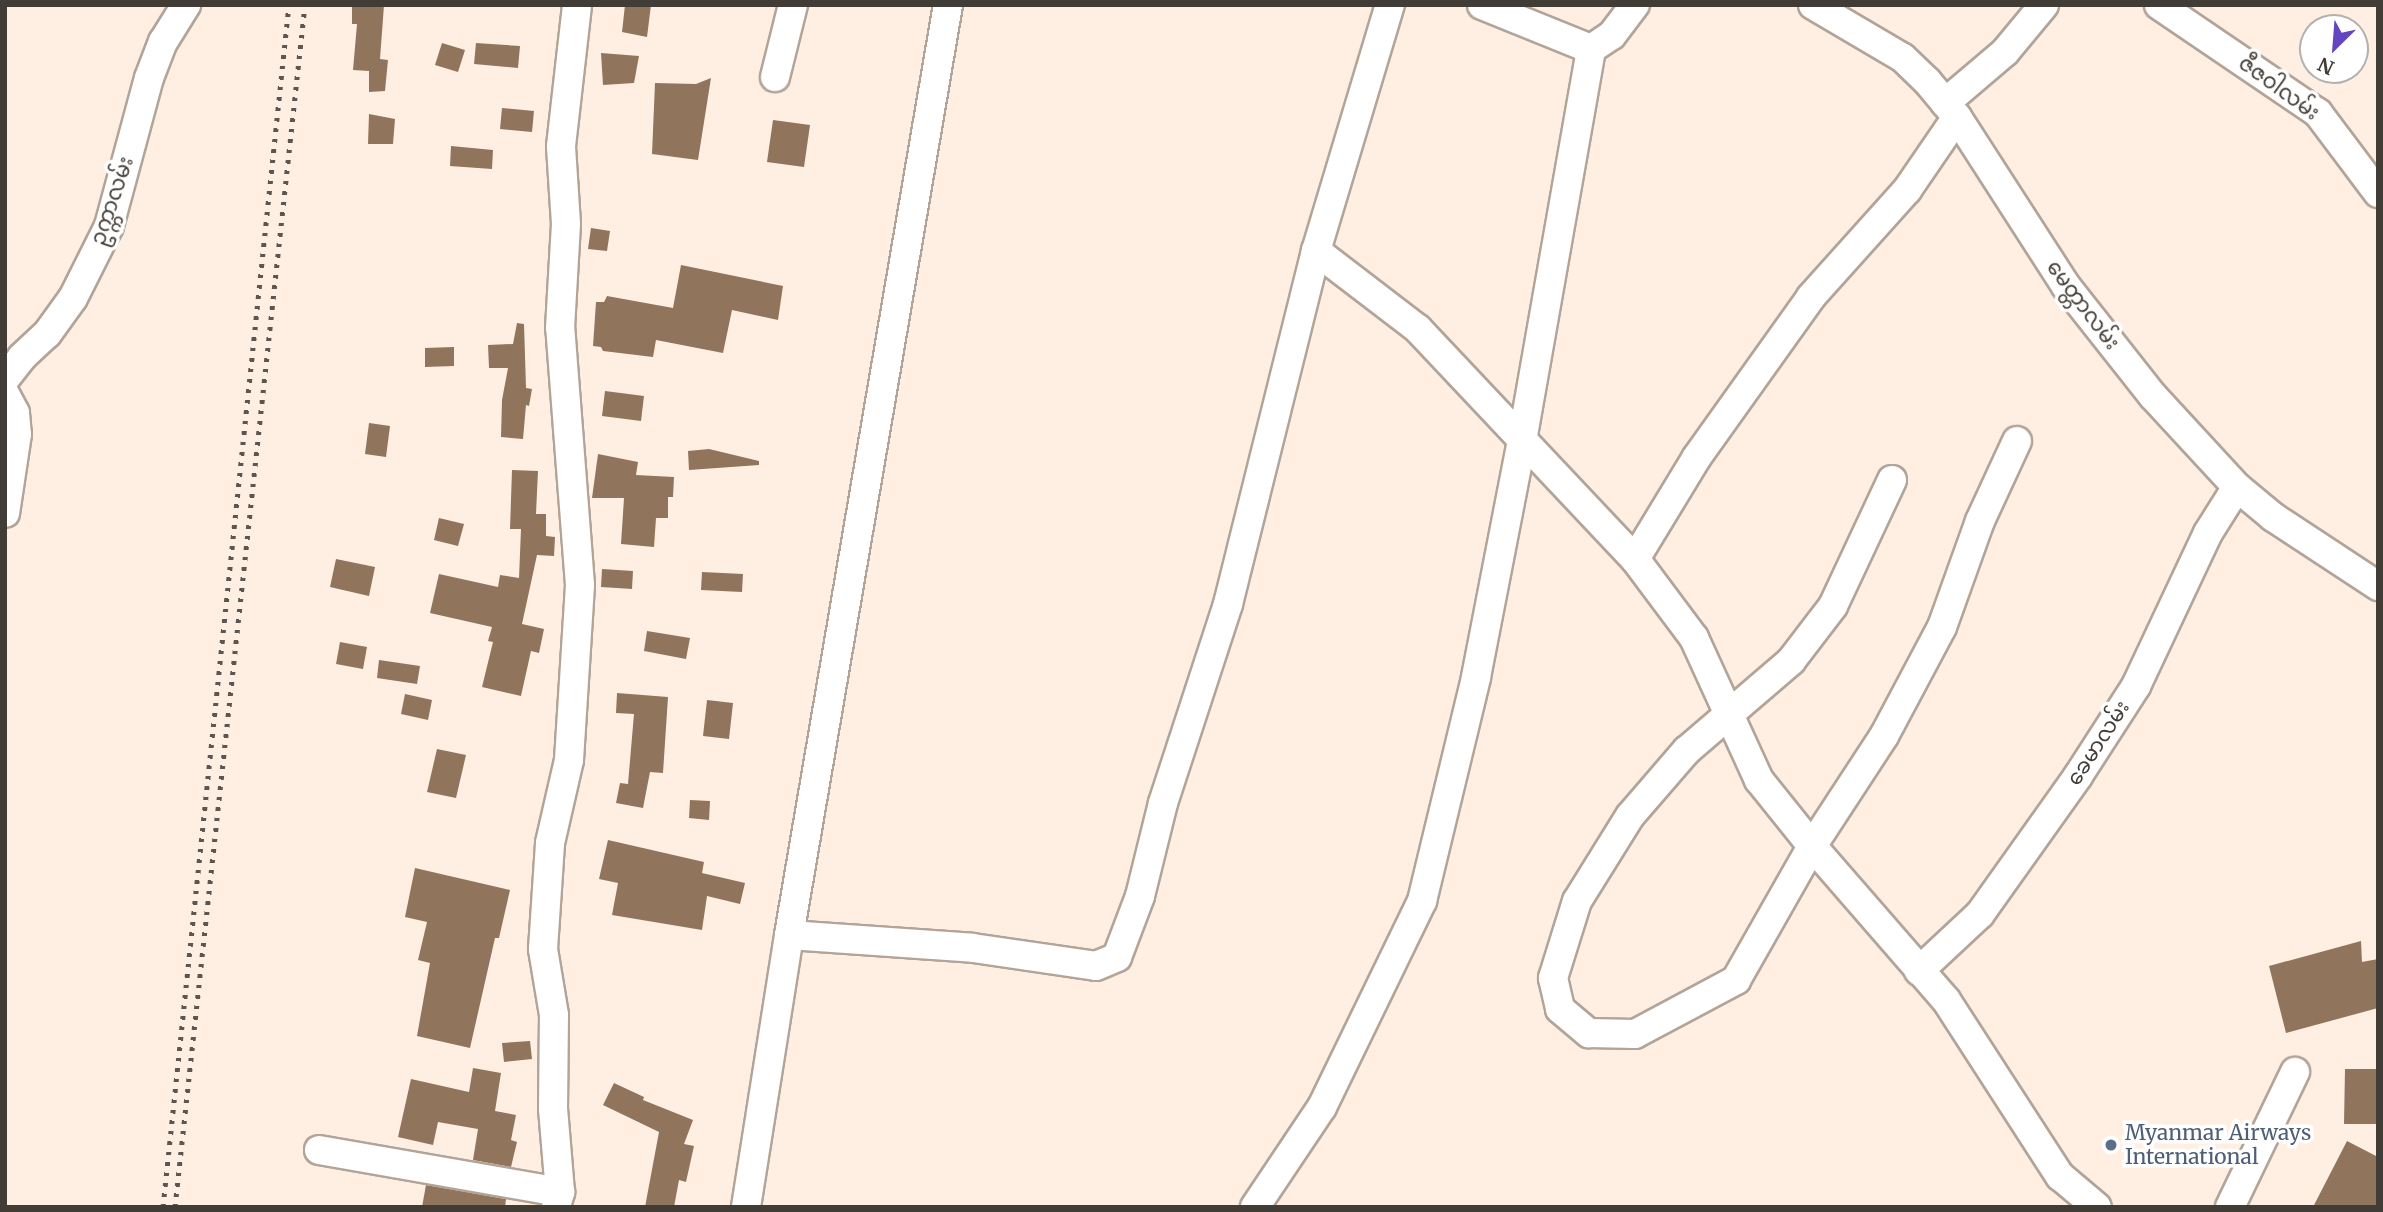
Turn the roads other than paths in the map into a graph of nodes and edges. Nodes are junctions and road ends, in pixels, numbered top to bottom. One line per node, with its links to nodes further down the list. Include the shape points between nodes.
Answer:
1 (186, 5): 16 (street, ဥက္ကာလမ်း, via 163,42 149,78 109,226 73,298)
2 (578, 5): 31 (street, via 561,146 566,225 560,328 580,585 569,760 550,842 543,949 554,1015)
3 (793, 5): 12 (street)
4 (948, 5): 27 (street)
5 (1390, 5): 15 (street)
6 (1482, 5): 11 (street)
7 (1635, 5): 11 (street, via 1612,34)
8 (1813, 5): 13 (street, မေတ္တာလမ်း, via 1903,58)
9 (2044, 5): 13 (street)
10 (2159, 5): 14 (street, ဇီဇဝါလမ်း, via 2318,113)
11 (1591, 49): 18 (street)
12 (775, 77)
13 (1951, 110): 21 (street, မေတ္တာလမ်း, via 2066,286 2153,396); 23 (street, via 1907,190 1811,297 1697,457)
14 (2378, 193)
15 (1316, 251): 18 (street, via 1418,329); 27 (street, via 1228,604 1163,803 1140,896 1117,957 1096,966 959,946)
16 (5, 379)
17 (5, 394): 22 (street, via 15,413 17,434)
18 (1522, 441): 23 (street); 33 (street, via 1476,677 1422,901 1322,1107)
19 (2017, 441): 26 (street, via 1980,521 1942,627 1884,736)
20 (1892, 480): 25 (street, via 1833,606 1791,661)
21 (2237, 487): 24 (street, မေတ္တာလမ်း, via 2273,517); 28 (street, ခေမာလမ်း, via 2208,533 2136,686 2078,776 1980,914)
22 (5, 513)
23 (1635, 559): 25 (street, via 1694,638)
24 (2378, 586)
25 (1728, 716): 26 (street, via 1759,780); 26 (street, via 1688,750 1630,816 1577,901 1553,978 1559,1009 1588,1033 1635,1034 1736,980)
26 (1812, 845): 28 (street)
27 (789, 935): 32 (street)
28 (1919, 971): 34 (street, via 1946,1000 2060,1175)
29 (2295, 1072): 35 (street)
30 (319, 1150): 31 (street)
31 (558, 1200)
32 (746, 1207)
33 (1255, 1207)
34 (2096, 1207)
35 (2230, 1207)

